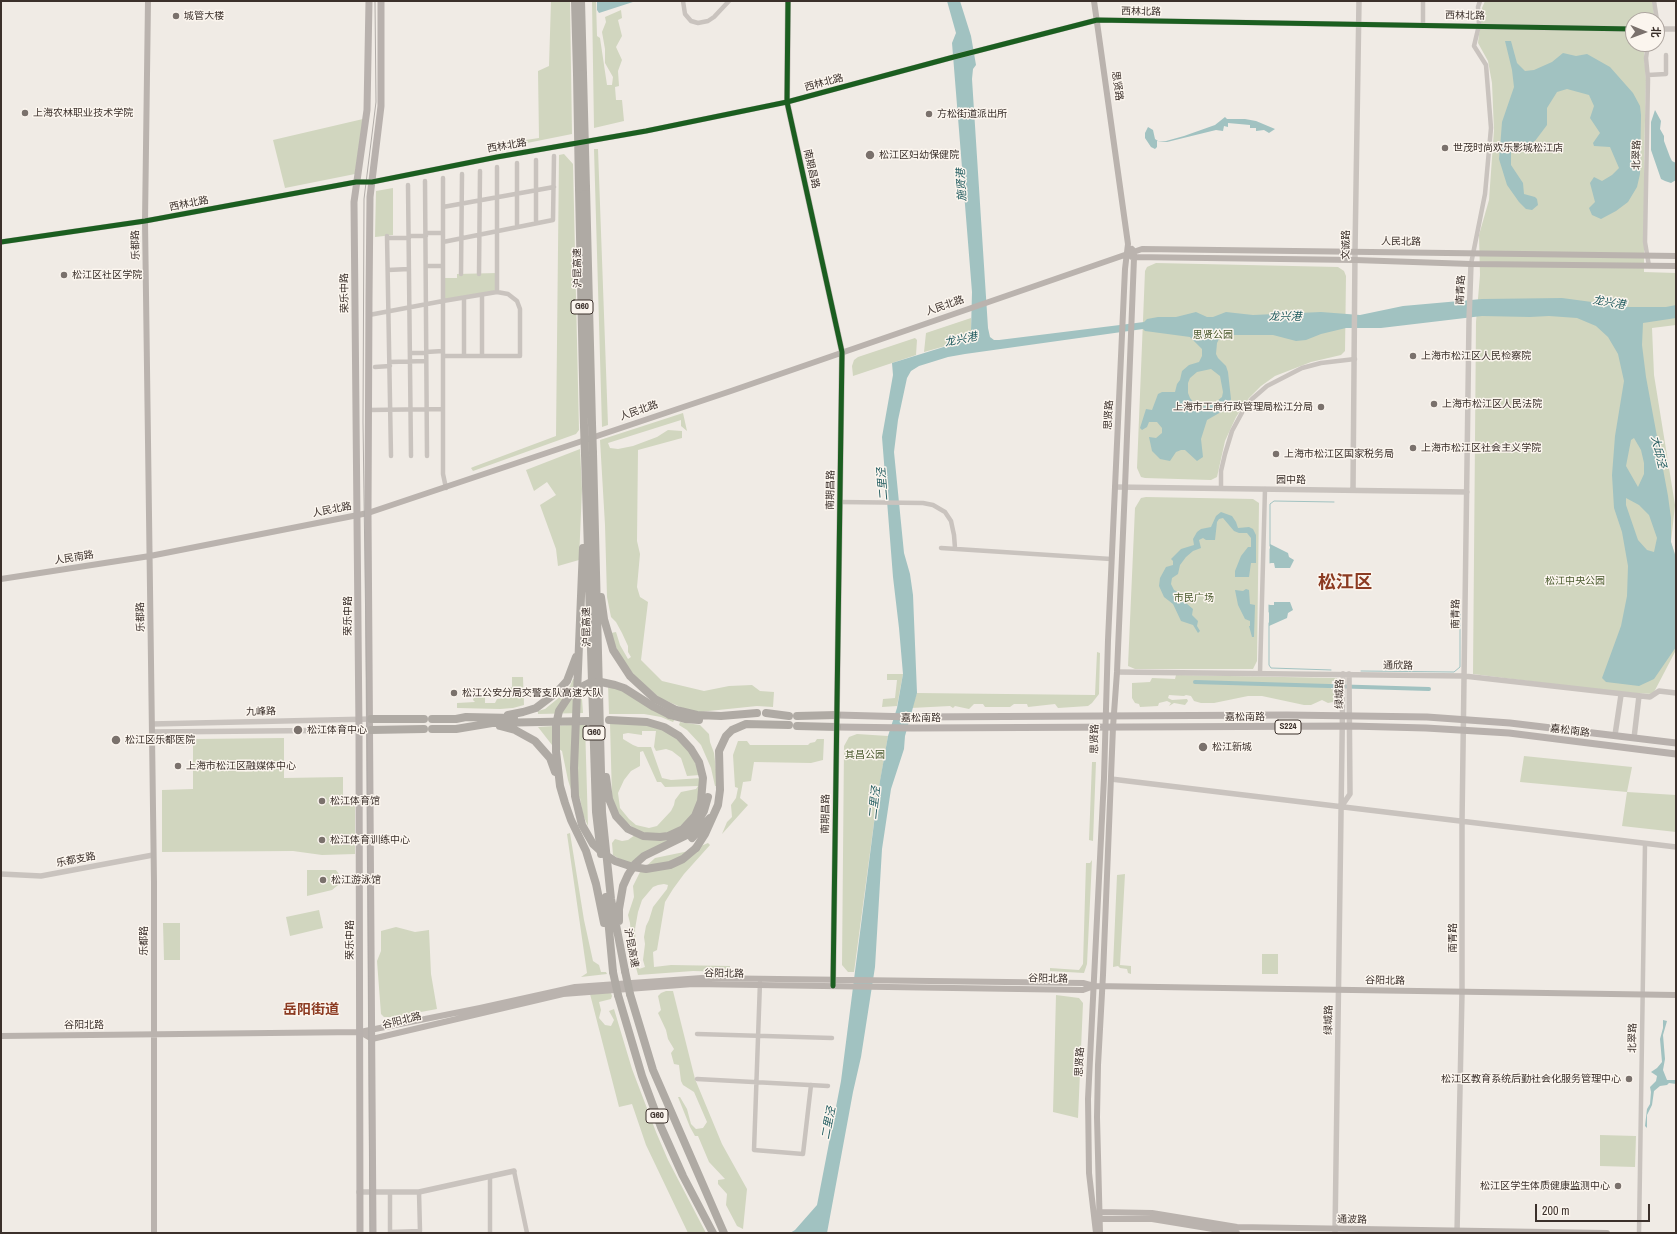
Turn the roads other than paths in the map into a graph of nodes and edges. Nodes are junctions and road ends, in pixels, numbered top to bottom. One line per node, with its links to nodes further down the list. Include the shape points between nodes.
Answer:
1 (148, 1): 45 (main road, 乐都路)
2 (369, 1): 35 (main road, 荣乐中路, via 367,110)
3 (381, 1): 36 (main road, via 381,106)
4 (575, 1): 24 (highway, 沪昆高速 / G60)
5 (581, 1): 24 (highway, 沪昆高速 / G60)
6 (683, 1): 7 (street, via 685,14 691,21 698,23 714,17)
7 (729, 1)
8 (788, 1): 26 (main road, 南期昌路)
9 (1094, 1): 15 (main road, 思贤路)
10 (1359, 1): 16 (street, 文诚路)
11 (1423, 1): 17 (street)
12 (1480, 1): 18 (street, 南青路)
13 (1654, 1): 14 (street)
14 (1656, 12)
15 (1097, 20): 16 (street, 西林北路); 26 (street, 西林北路); 56 (main road, 思贤路)
16 (1359, 23): 17 (street, 西林北路); 58 (street, 文诚路)
17 (1423, 24): 18 (street, 西林北路)
18 (1479, 25): 19 (street, 西林北路); 59 (street, 南青路, via 1474,46 1486,65 1491,128 1485,194)
19 (1625, 29)
20 (1665, 29): 21 (street)
21 (1676, 29)
22 (1647, 52): 25 (street, 北翠路)
23 (1666, 55): 25 (street, via 1666,74)
24 (580, 74): 108 (highway, 沪昆高速 / G60, bridge)
25 (1648, 75): 61 (street, 北翠路, via 1645,242)
26 (787, 102): 36 (street, 西林北路); 83 (main road, 南期昌路)
27 (554, 156): 38 (street)
28 (536, 160): 39 (street)
29 (517, 163): 40 (street)
30 (497, 167): 41 (street)
31 (480, 171): 42 (street)
32 (462, 174): 43 (street)
33 (443, 178): 44 (street)
34 (425, 181): 50 (street)
35 (356, 182): 36 (street, 西林北路); 45 (street, 西林北路); 111 (main road, 荣乐中路, via 354,202)
36 (372, 182): 81 (main road)
37 (408, 185): 52 (street)
38 (554, 187): 39 (street); 46 (street, via 553,220)
39 (536, 190): 40 (street); 46 (street)
40 (517, 194): 41 (street); 47 (street)
41 (496, 198): 42 (street); 48 (street)
42 (480, 200): 43 (street); 51 (street)
43 (461, 204): 44 (street); 53 (street)
44 (443, 207): 49 (street)
45 (145, 221): 54 (street, 西林北路); 114 (main road, 乐都路)
46 (536, 223): 47 (street)
47 (517, 227): 48 (street)
48 (497, 231): 51 (street); 74 (street)
49 (443, 233): 50 (street); 55 (street)
50 (426, 234): 52 (street); 66 (street)
51 (479, 234): 53 (street); 73 (street)
52 (409, 237): 70 (street); 71 (street, via 387,237)
53 (461, 238): 55 (street); 72 (street)
54 (1, 242)
55 (443, 242): 67 (street)
56 (1128, 244): 57 (main road); 60 (main road, 思贤路)
57 (1134, 251): 58 (main road, 人民北路); 60 (main road, 人民北路); 63 (main road, 思贤路)
58 (1355, 251): 59 (main road, 人民北路); 64 (street, 文诚路)
59 (1473, 253): 61 (main road, 人民北路); 65 (street, 南青路)
60 (1126, 255): 63 (main road, 人民北路); 83 (main road, 人民北路); 101 (main road, 思贤路)
61 (1648, 256): 62 (main road, 人民北路); 68 (street, 北翠路)
62 (1676, 256)
63 (1134, 258): 64 (main road, 人民北路); 102 (main road, 思贤路)
64 (1355, 260): 65 (main road, 人民北路); 88 (street, 文诚路)
65 (1472, 264): 68 (main road, 人民北路); 107 (street, 南青路)
66 (426, 266): 67 (street); 78 (street)
67 (443, 266): 77 (street)
68 (1649, 266): 69 (main road, 人民北路)
69 (1676, 266)
70 (409, 269): 71 (street); 79 (street)
71 (388, 270): 80 (street)
72 (461, 274)
73 (479, 274)
74 (496, 292): 75 (street); 87 (street, via 508,294 517,301 520,309 520,356)
75 (482, 294): 76 (street); 87 (street)
76 (464, 298): 77 (street); 86 (street)
77 (443, 301): 78 (street); 85 (street)
78 (426, 304): 79 (street); 82 (street)
79 (410, 308): 80 (street); 84 (street)
80 (389, 311): 81 (street); 91 (street)
81 (369, 315): 96 (main road)
82 (426, 352): 84 (street); 85 (street); 90 (street)
83 (842, 352): 103 (main road, 人民北路); 109 (main road, 南期昌路)
84 (410, 353): 89 (street)
85 (443, 354): 86 (street); 95 (street)
86 (464, 356): 87 (street)
87 (482, 356)
88 (1355, 359): 104 (street, via 1302,368 1267,386 1252,399 1244,408 1232,431 1221,471); 106 (street, 文诚路)
89 (410, 361): 90 (street); 91 (street); 93 (street)
90 (426, 361): 94 (street)
91 (390, 364): 92 (street); 97 (street)
92 (375, 367)
93 (410, 409): 94 (street); 97 (street); 99 (street)
94 (427, 409): 95 (street); 100 (street)
95 (443, 409): 103 (street, via 443,474)
96 (369, 410): 97 (street); 110 (main road)
97 (390, 410): 98 (street)
98 (391, 456)
99 (411, 456)
100 (427, 456)
101 (1115, 487): 102 (street, 园中路); 115 (main road, 思贤路)
102 (1125, 487): 104 (street, 园中路); 119 (main road, 思贤路)
103 (446, 488): 110 (main road, 人民北路)
104 (1221, 488): 105 (street, 园中路)
105 (1265, 489): 106 (street, 园中路); 120 (street)
106 (1353, 490): 107 (street, 园中路)
107 (1467, 492): 122 (street, 南青路)
108 (590, 493): 117 (highway); 118 (highway, 沪昆高速 / G60); 126 (highway, via 604,619 613,650 623,668 646,692 665,705 681,711 721,716); 160 (highway, 沪昆高速 / G60, via 596,812)
109 (840, 502): 113 (street, via 933,505 945,512 951,521); 127 (main road, 南期昌路)
110 (368, 513): 111 (main road, 人民北路); 132 (main road)
111 (358, 515): 114 (main road, 人民北路); 134 (main road, 荣乐中路)
112 (941, 548): 113 (street)
113 (955, 548): 115 (street)
114 (150, 556): 116 (main road, 人民南路); 135 (main road, 乐都路)
115 (1111, 559): 130 (main road, 思贤路)
116 (1, 579)
117 (580, 641): 129 (highway, via 567,681 557,692 536,708); 151 (highway, bridge, via 575,796 582,825 593,844 615,861 633,867 646,869 670,865 683,859 696,848 711,823)
118 (598, 669): 156 (highway, via 607,790 616,816 628,829 643,836 660,837 683,829 697,813 703,794 703,778 691,749 679,736 664,727 609,719 648,718 674,728 695,747 705,769 708,794 700,820 687,835); 159 (highway, 沪昆高速 / G60, via 602,812 611,900)
119 (1117, 672): 120 (street, 通欣路); 131 (main road, 思贤路)
120 (1260, 673): 121 (street, 通欣路)
121 (1346, 676): 122 (street, 通欣路); 128 (street, 绿城路)
122 (1464, 676): 124 (street, 通欣路); 133 (street, 南青路)
123 (1676, 693): 125 (street, 通欣路, via 1659,691 1650,697)
124 (1621, 695): 125 (street, 通欣路); 145 (street)
125 (1639, 696): 146 (street)
126 (761, 713): 127 (highway, via 793,716); 150 (highway, bridge, via 721,719 685,719 654,707 624,688 601,682 589,683 575,690 559,711 556,751)
127 (837, 715): 130 (main road, 嘉松南路 / S224); 138 (main road, 南期昌路)
128 (1345, 715): 131 (main road, 嘉松南路 / S224); 133 (main road, 嘉松南路 / S224); 137 (street, 绿城路); 140 (street, 绿城路)
129 (501, 716): 132 (highway); 136 (highway, via 588,719)
130 (1105, 716): 131 (main road, 嘉松南路 / S224); 139 (main road, 思贤路)
131 (1114, 716): 139 (main road, 思贤路)
132 (371, 719): 134 (street, 九峰路); 142 (main road)
133 (1463, 719): 141 (street, 南青路); 145 (main road, 嘉松南路 / S224)
134 (359, 720): 135 (street, 九峰路); 143 (main road, 荣乐中路)
135 (152, 724): 144 (main road, 乐都路)
136 (483, 724): 142 (highway, via 456,729); 150 (highway, via 515,730 535,741 550,758)
137 (1350, 726): 140 (main road, 嘉松南路 / S224); 141 (main road, 嘉松南路 / S224); 152 (street, 绿城路, via 1350,794)
138 (837, 727): 139 (main road, 嘉松南路 / S224); 151 (highway, via 746,724 732,730 719,751); 162 (main road, 南期昌路)
139 (1109, 727): 140 (main road, 嘉松南路 / S224); 149 (main road, 思贤路); 163 (main road, 思贤路)
140 (1341, 727): 152 (street, 绿城路)
141 (1463, 729): 148 (main road, 嘉松南路 / S224); 153 (street, 南青路)
142 (371, 730): 143 (street, 九峰路); 169 (main road)
143 (359, 731): 144 (street, 九峰路); 170 (main road, 荣乐中路)
144 (152, 732): 157 (main road, 乐都路)
145 (1615, 735): 146 (main road, 嘉松南路 / S224)
146 (1634, 738): 147 (main road, 嘉松南路 / S224)
147 (1676, 743)
148 (1676, 754)
149 (1111, 779): 152 (street); 164 (main road, 思贤路)
150 (560, 786): 160 (highway, via 570,820 586,852 596,884)
151 (719, 797): 156 (highway, via 710,818 690,839 680,845)
152 (1341, 807): 153 (street); 165 (street, 绿城路)
153 (1462, 822): 154 (street); 166 (street, 南青路)
154 (1645, 844): 155 (street); 168 (street, 北翠路)
155 (1676, 847)
156 (653, 852): 159 (highway, via 635,864 623,886 619,920)
157 (153, 855): 158 (street, 乐都支路, via 41,876); 172 (main road, 乐都路)
158 (1, 874)
159 (626, 971): 189 (highway, 沪昆高速 / G60, bridge, via 653,1070)
160 (613, 972): 193 (highway, 沪昆高速 / G60, bridge, via 642,1076 660,1127)
161 (760, 981): 162 (main road, 谷阳北路); 169 (main road, 谷阳北路, via 693,978 575,987); 174 (street); 176 (main road, 谷阳北路, via 574,992)
162 (833, 983): 163 (main road, 谷阳北路, via 1083,983)
163 (1094, 986): 164 (main road, 谷阳北路); 187 (main road, 思贤路, via 1088,1099 1089,1173)
164 (1102, 986): 165 (main road, 谷阳北路); 187 (main road, 思贤路, via 1097,1095)
165 (1338, 990): 166 (main road, 谷阳北路); 191 (street, 绿城路)
166 (1462, 993): 168 (main road, 谷阳北路); 194 (street, 南青路)
167 (1676, 995): 168 (main road, 谷阳北路)
168 (1643, 996): 205 (street, 北翠路)
169 (372, 1030): 170 (main road, 谷阳北路); 176 (main road)
170 (360, 1032): 172 (main road, 谷阳北路); 176 (main road, 谷阳北路); 183 (main road, 荣乐中路)
171 (697, 1034): 174 (street)
172 (155, 1035): 173 (main road, 谷阳北路); 195 (main road, 乐都路)
173 (1, 1036)
174 (758, 1036): 175 (street); 178 (street)
175 (832, 1038)
176 (372, 1039): 184 (main road)
177 (697, 1079): 178 (street)
178 (756, 1082): 179 (street); 179 (street, via 754,1150 803,1154)
179 (810, 1085): 180 (street)
180 (828, 1086)
181 (514, 1171): 182 (street); 199 (street)
182 (490, 1177): 186 (street); 198 (street)
183 (359, 1192): 184 (street); 196 (main road, 荣乐中路)
184 (373, 1192): 185 (street); 197 (main road)
185 (390, 1192): 186 (street); 192 (street)
186 (419, 1192): 192 (street, via 420,1231)
187 (1096, 1213): 188 (main road); 190 (main road, 通波路, via 1152,1213 1237,1227); 200 (main road, 思贤路)
188 (1099, 1219): 201 (main road); 202 (main road, via 1152,1219)
189 (722, 1230)
190 (1286, 1231): 191 (main road, 通波路)
191 (1335, 1231): 194 (main road, 通波路)
192 (390, 1232)
193 (712, 1232)
194 (1457, 1232): 203 (main road, 通波路)
195 (154, 1233)
196 (360, 1233)
197 (373, 1233)
198 (490, 1233)
199 (527, 1233)
200 (1096, 1233)
201 (1100, 1233)
202 (1236, 1233)
203 (1597, 1233): 204 (main road, 通波路)
204 (1607, 1233)
205 (1639, 1233)

